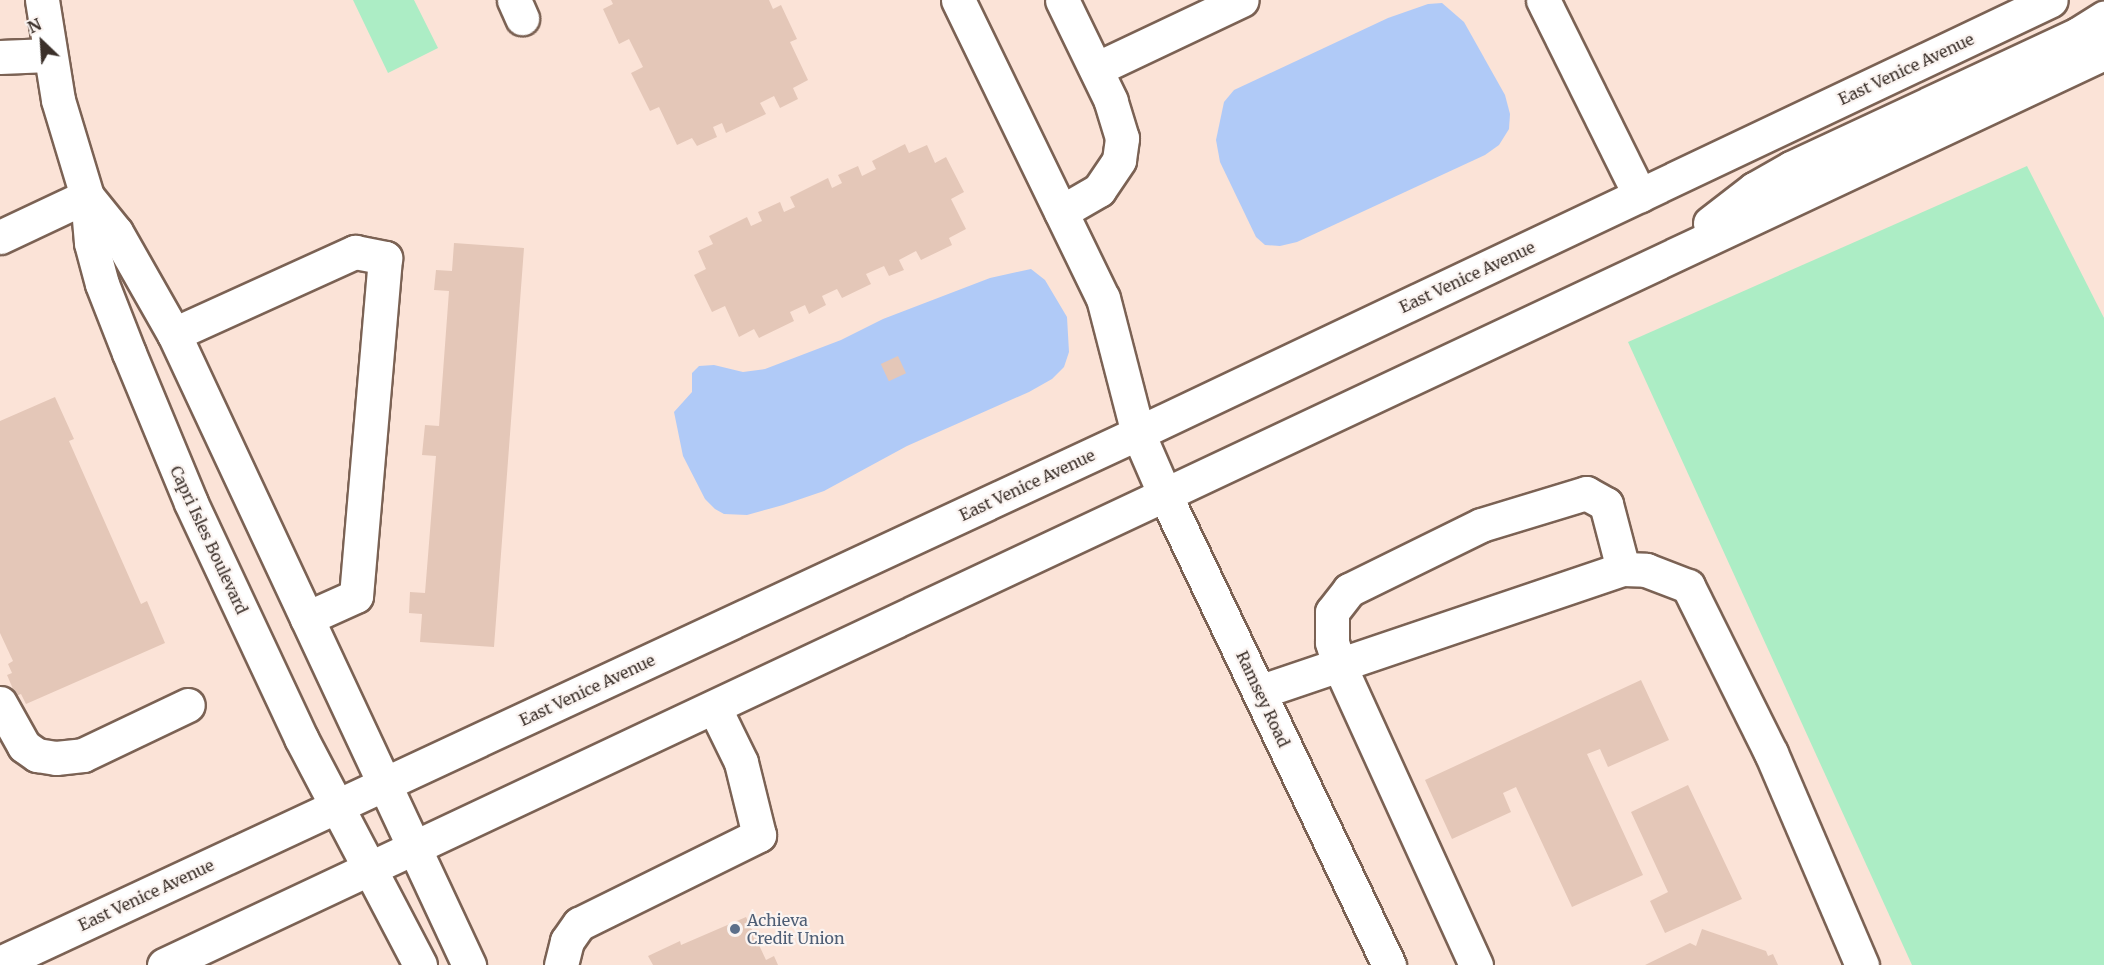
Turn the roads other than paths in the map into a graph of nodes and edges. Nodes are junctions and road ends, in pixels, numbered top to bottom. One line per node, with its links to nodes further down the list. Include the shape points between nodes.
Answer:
1 (42, 0): 9 (main road, Capri Isles Boulevard)
2 (957, 0): 14 (main road, Ramsey Road)
3 (1062, 0): 11 (main road)
4 (1242, 0): 11 (main road)
5 (1543, 0): 12 (main road)
6 (2045, 2): 12 (main road, East Venice Avenue)
7 (2104, 18): 16 (main road, via 2078,34 1791,168 1754,189)
8 (2104, 53): 16 (main road)
9 (49, 56): 10 (main road); 13 (main road, Capri Isles Boulevard, via 70,147)
10 (0, 57)
11 (1096, 69): 14 (main road, via 1118,119 1122,138 1119,160 1099,190)
12 (1640, 195): 18 (main road, East Venice Avenue)
13 (87, 196): 15 (main road); 17 (main road, Capri Isles Boulevard, via 116,232); 28 (main road, Capri Isles Boulevard, via 91,243 102,284 137,374 191,503)
14 (1061, 212): 18 (main road, Ramsey Road, via 1103,298)
15 (0, 237)
16 (1661, 261): 19 (main road)
17 (174, 334): 21 (main road, Capri Isles Boulevard); 21 (main road, via 355,252 385,258 356,596)
18 (1138, 433): 19 (main road, Ramsey Road); 27 (main road, East Venice Avenue)
19 (1166, 495): 23 (main road, Ramsey Road); 26 (main road)
20 (1623, 569): 22 (main road); 22 (main road, via 1606,504 1586,493 1481,525 1349,590 1332,612 1332,642); 38 (main road, via 1646,570 1688,586 1771,753)
21 (307, 618): 27 (main road, Capri Isles Boulevard)
22 (1339, 664): 23 (main road); 37 (main road)
23 (1259, 692): 36 (main road, Ramsey Road)
24 (0, 703): 25 (main road, via 24,746 37,755 56,758 83,755)
25 (188, 705)
26 (714, 707): 29 (main road); 35 (main road, via 741,762 759,835 579,924 567,941)
27 (385, 783): 28 (main road, East Venice Avenue); 29 (main road, Capri Isles Boulevard)
28 (335, 808): 30 (main road, Capri Isles Boulevard); 31 (main road, East Venice Avenue)
29 (416, 848): 30 (main road); 34 (main road, Capri Isles Boulevard)
30 (370, 870): 32 (main road); 33 (main road, Capri Isles Boulevard)
31 (0, 963)
32 (164, 965)
33 (420, 965)
34 (469, 965)
35 (561, 965)
36 (1389, 965)
37 (1476, 965)
38 (1862, 965)

